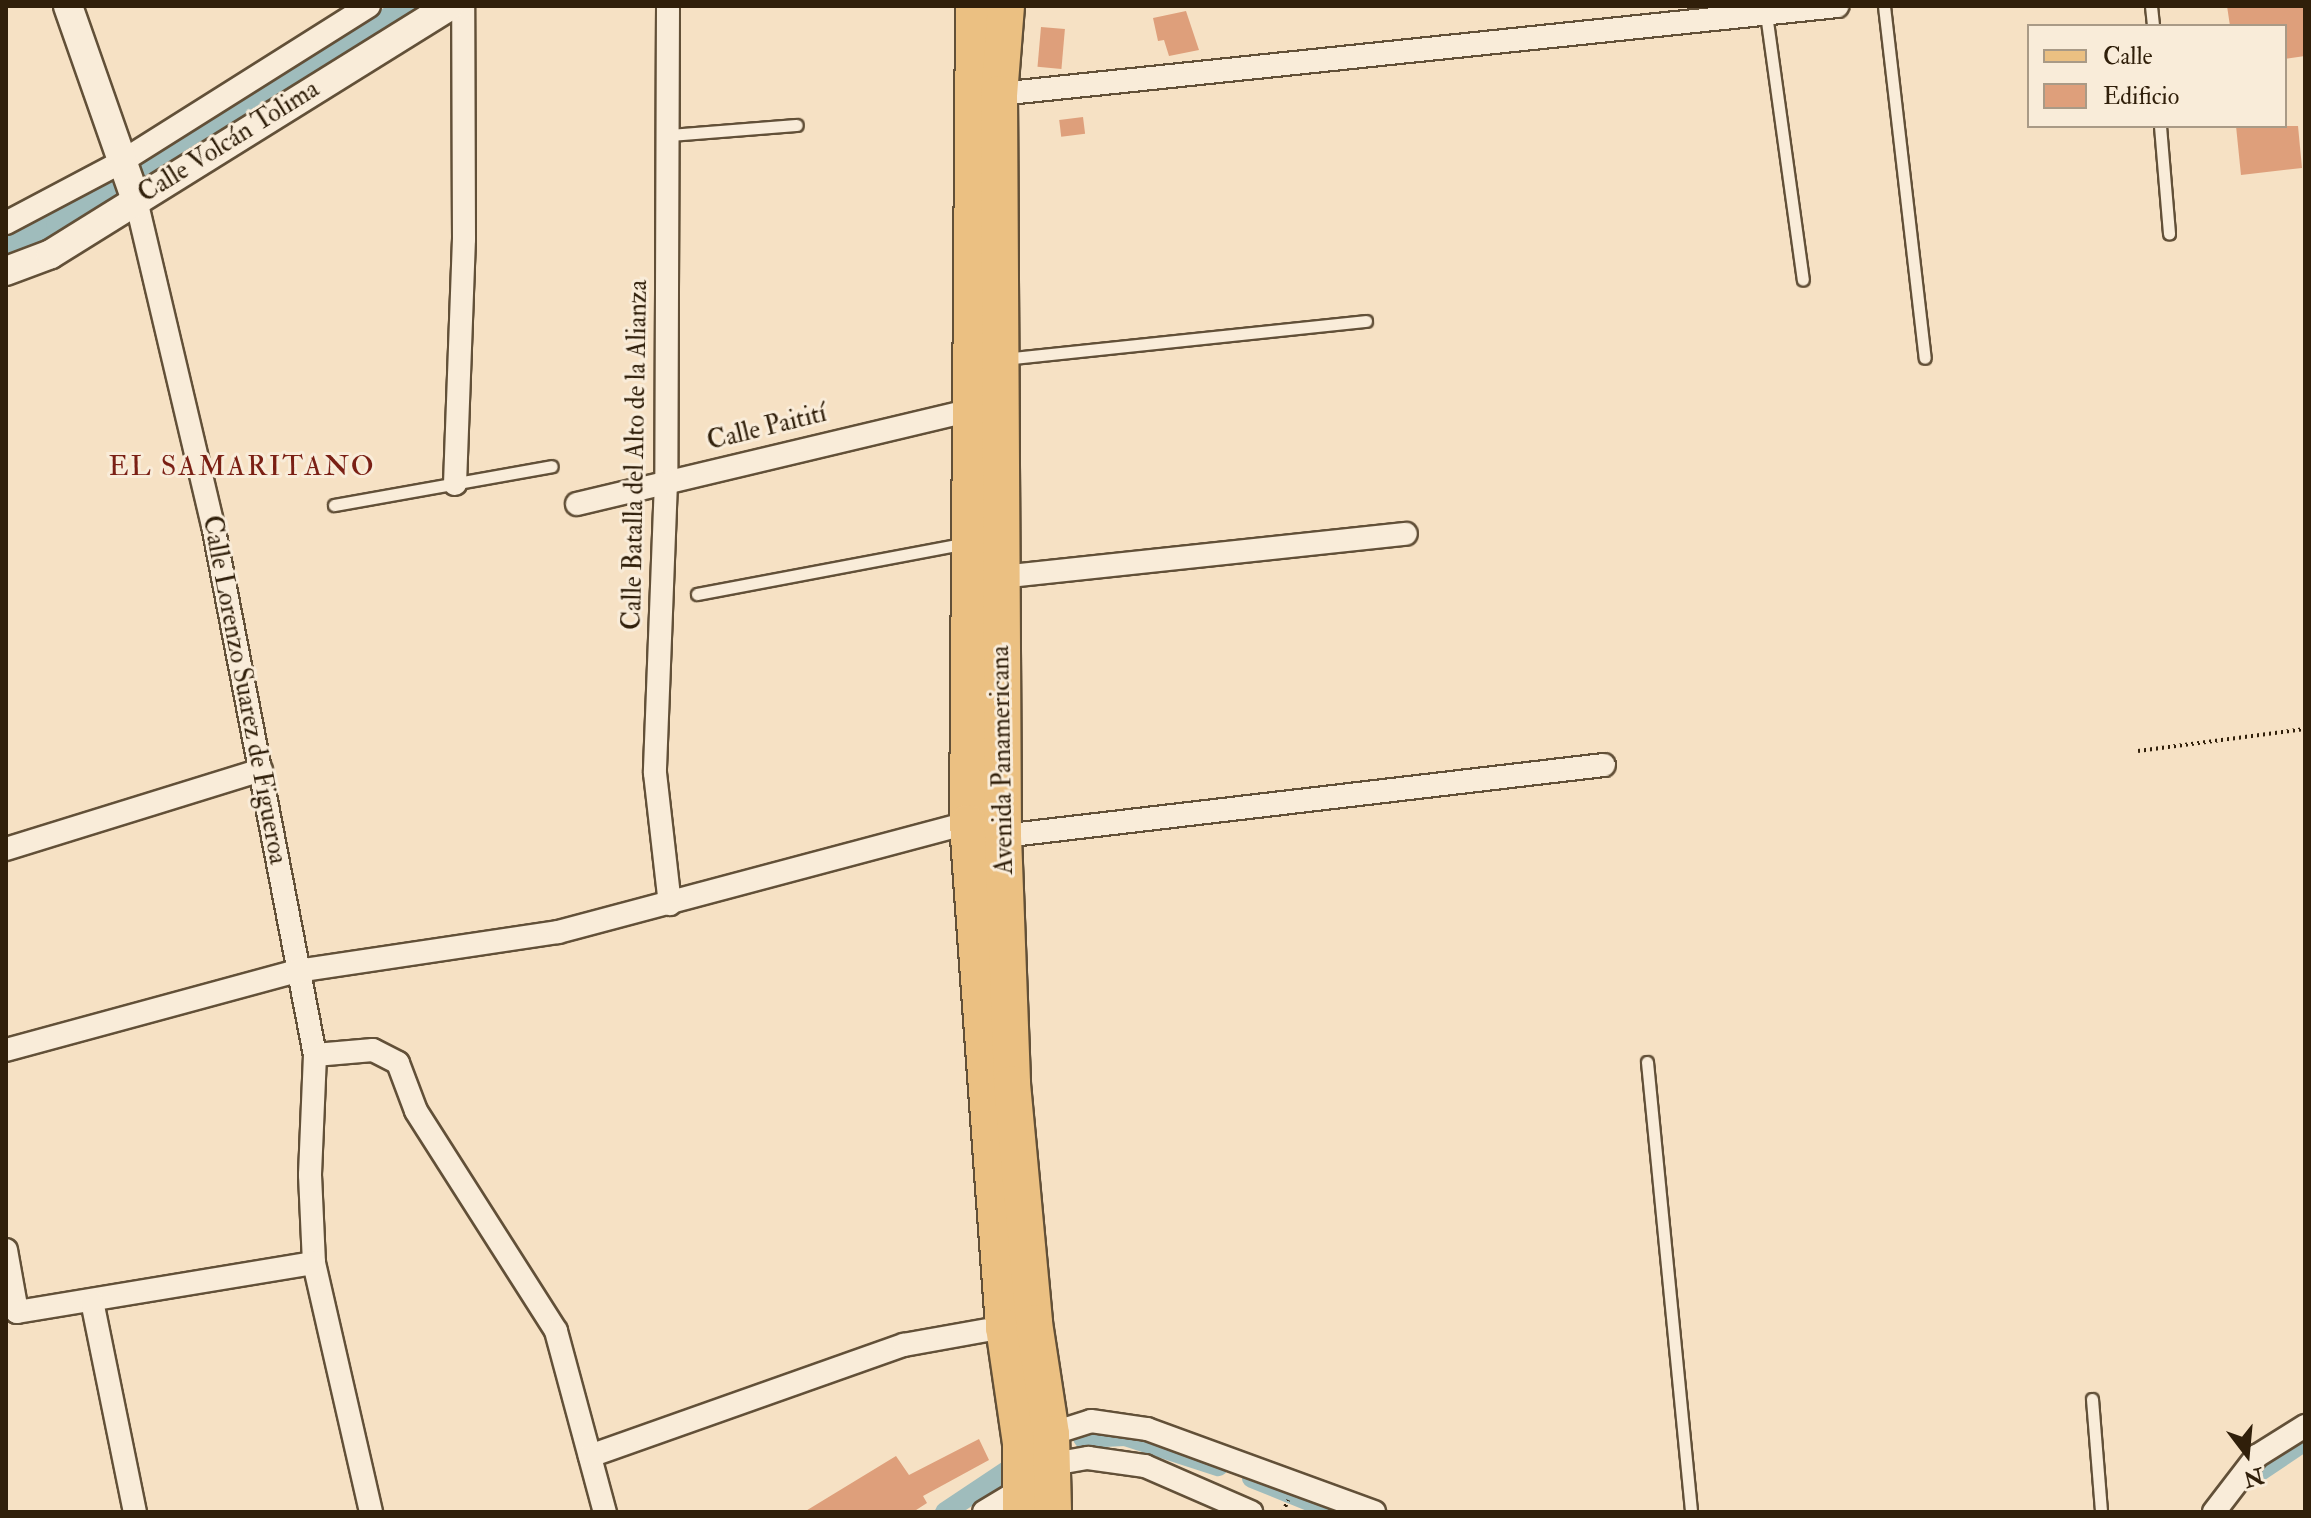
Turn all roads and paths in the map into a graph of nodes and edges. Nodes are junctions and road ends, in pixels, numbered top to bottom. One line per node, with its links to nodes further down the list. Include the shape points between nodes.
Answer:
1 (68, 6): 15 (street, Calle Lorenzo Suarez de Figueroa)
2 (369, 6): 15 (street, Calle Volcán Tolima)
3 (449, 6): 15 (street, Calle Volcán Tolima)
4 (463, 6): 26 (street, via 464,239)
5 (668, 6): 14 (street, Calle Batalla del Alto de la Alianza)
6 (974, 6): 23 (main road, Avenida Panamericana)
7 (1006, 6): 11 (main road, Avenida Panamericana)
8 (1837, 6): 10 (street)
9 (1884, 6): 21 (lane)
10 (1766, 14): 11 (street); 19 (lane)
11 (999, 94): 22 (main road, Avenida Panamericana)
12 (797, 125): 14 (lane)
13 (2160, 128): 17 (lane)
14 (669, 135): 25 (street, Calle Batalla del Alto de la Alianza)
15 (129, 182): 16 (street, Calle Volcán Tolima); 18 (street, Calle Volcán Tolima, via 51,254); 36 (street, Calle Lorenzo Suarez de Figueroa, via 213,525)
16 (6, 223)
17 (2169, 234)
18 (6, 271)
19 (1803, 279)
20 (1366, 321): 22 (lane)
21 (1925, 358)
22 (1002, 360): 31 (main road, Avenida Panamericana)
23 (971, 410): 25 (street, Calle Paitití); 30 (main road, Avenida Panamericana)
24 (552, 466): 26 (lane)
25 (666, 482): 27 (street, Calle Paitití); 40 (street, Calle Batalla del Alto de la Alianza, via 655,773)
26 (455, 484): 28 (lane)
27 (577, 504)
28 (334, 505)
29 (1406, 534): 31 (street)
30 (970, 542): 32 (lane); 37 (main road, Avenida Panamericana)
31 (1001, 577): 38 (main road, Avenida Panamericana)
32 (697, 594)
33 (2305, 729): 34 (path)
34 (2138, 751)
35 (1604, 765): 38 (street)
36 (261, 770): 39 (street); 41 (street, Calle Lorenzo Suarez de Figueroa)
37 (968, 823): 40 (street); 48 (main road, Avenida Panamericana)
38 (1003, 836): 52 (main road, Avenida Panamericana, via 1012,1084 1034,1323)
39 (6, 849)
40 (670, 904): 41 (street, via 558,932)
41 (297, 971): 42 (street); 43 (street, Calle Lorenzo Suarez de Figueroa)
42 (6, 1050)
43 (315, 1055): 46 (street, Calle Lorenzo Suarez de Figueroa, via 310,1175); 51 (street, via 373,1050 398,1063 416,1111 556,1331)
44 (1647, 1062): 59 (lane)
45 (6, 1250): 47 (street, via 17,1312)
46 (314, 1263): 47 (street); 54 (street, Calle Lorenzo Suarez de Figueroa)
47 (92, 1301): 53 (street)
48 (1004, 1327): 51 (street, via 904,1345); 52 (main road, Avenida Panamericana)
49 (2092, 1399): 60 (lane)
50 (2305, 1426): 61 (street, via 2257,1456)
51 (590, 1456): 55 (street)
52 (1039, 1477): 56 (street); 57 (street, via 1088,1458 1145,1466); 58 (street, via 1091,1421 1147,1429)
53 (135, 1512)
54 (371, 1512)
55 (605, 1512)
56 (984, 1512)
57 (1251, 1512)
58 (1374, 1512)
59 (1691, 1512)
60 (2101, 1512)
61 (2214, 1512)

